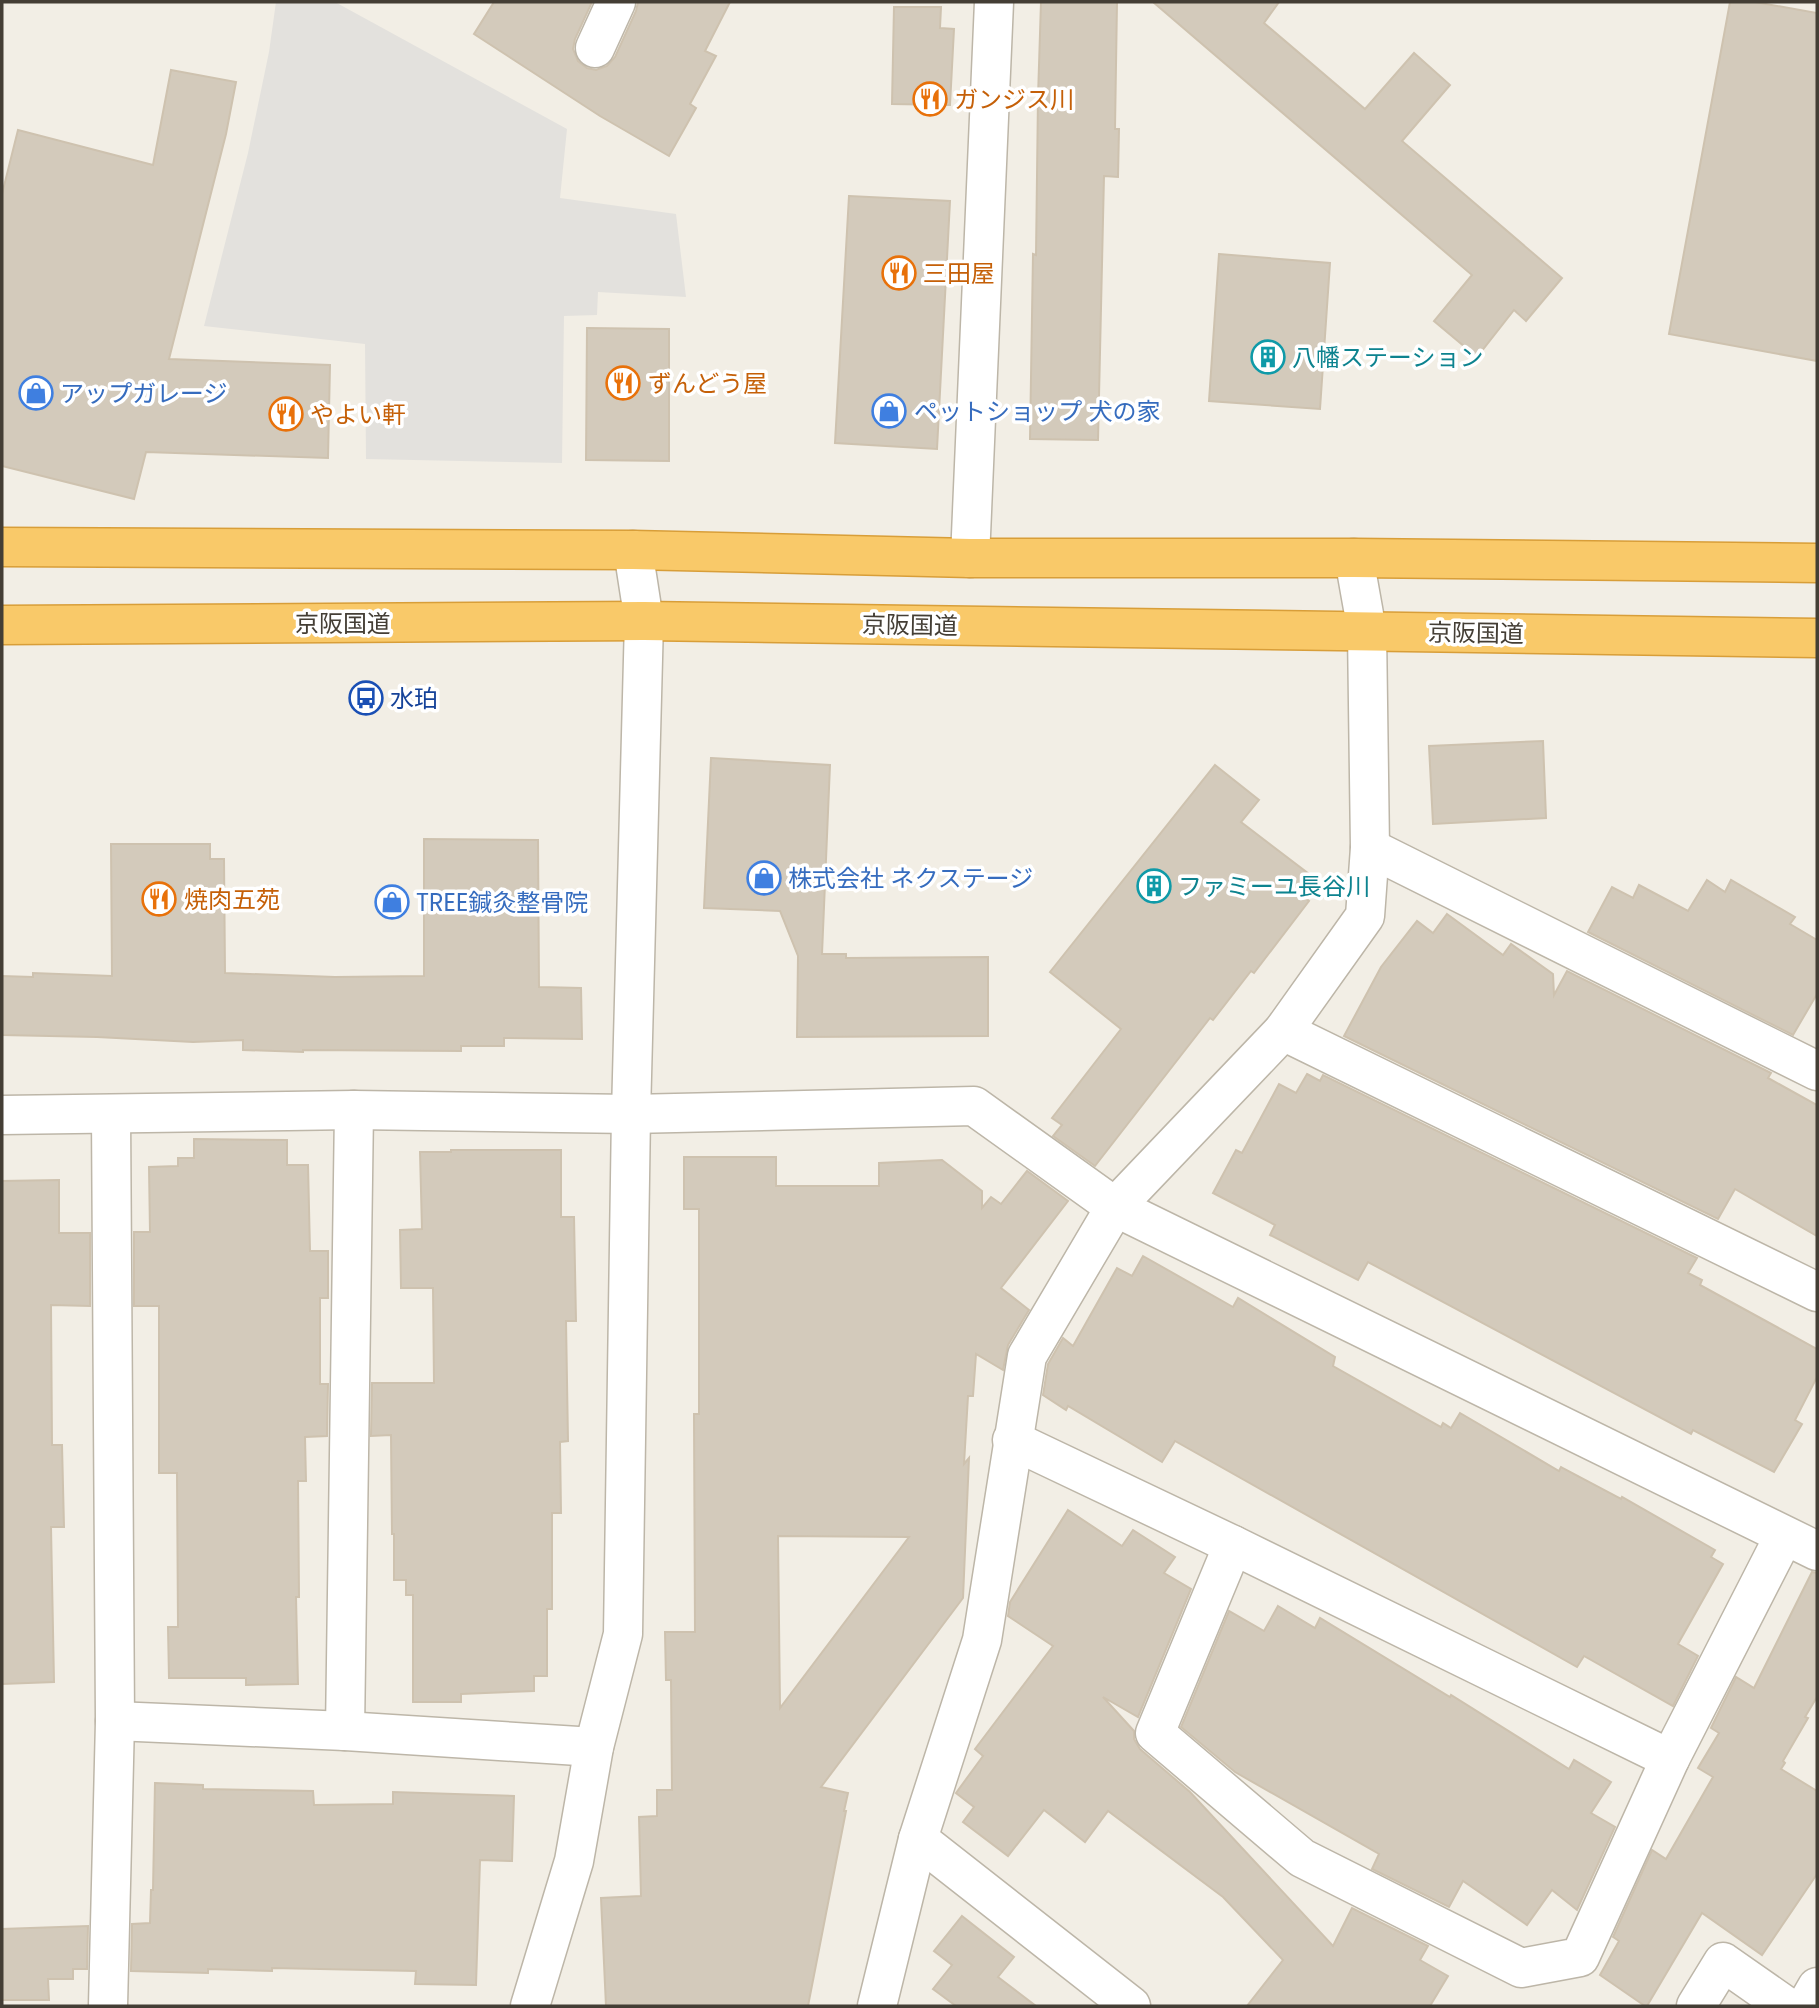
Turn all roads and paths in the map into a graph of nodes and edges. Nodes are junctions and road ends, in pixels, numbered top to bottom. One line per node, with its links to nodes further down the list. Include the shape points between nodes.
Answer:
1 (616, 2): 3 (street)
2 (994, 2): 6 (street)
3 (595, 48)
4 (2, 547): 5 (highway)
5 (633, 550): 6 (highway); 9 (street)
6 (970, 558): 7 (highway)
7 (1354, 558): 8 (highway); 11 (street)
8 (1817, 563)
9 (644, 621): 10 (highway, 京阪国道); 11 (highway, 京阪国道); 18 (street)
10 (2, 625)
11 (1367, 632): 12 (highway, 京阪国道); 13 (street)
12 (1817, 638)
13 (1370, 848): 14 (street, via 1365,916); 15 (street)
14 (1283, 1031): 20 (street); 21 (street)
15 (1817, 1071)
16 (354, 1110): 17 (street); 18 (street); 26 (street)
17 (111, 1114): 19 (street); 25 (street)
18 (631, 1114): 20 (street, via 974,1107); 27 (street, via 623,1634)
19 (2, 1115)
20 (1115, 1208): 22 (street, via 1027,1356); 23 (street)
21 (1817, 1292)
22 (1012, 1440): 24 (street); 29 (street, via 982,1640)
23 (1800, 1543): 28 (street)
24 (1233, 1545): 28 (street); 28 (street, via 1155,1734 1302,1858 1508,1962 1521,1968 1580,1956)
25 (115, 1721): 26 (street); 31 (street)
26 (345, 1731): 27 (street)
27 (594, 1747): 32 (street, via 574,1861)
28 (1670, 1759)
29 (918, 1839): 33 (street); 34 (street)
30 (1817, 1987): 37 (street)
31 (108, 2006)
32 (530, 2006)
33 (877, 2006)
34 (1131, 2006)
35 (1696, 2006): 36 (street, via 1723,1962)
36 (1786, 2006)
37 (1806, 2006)

